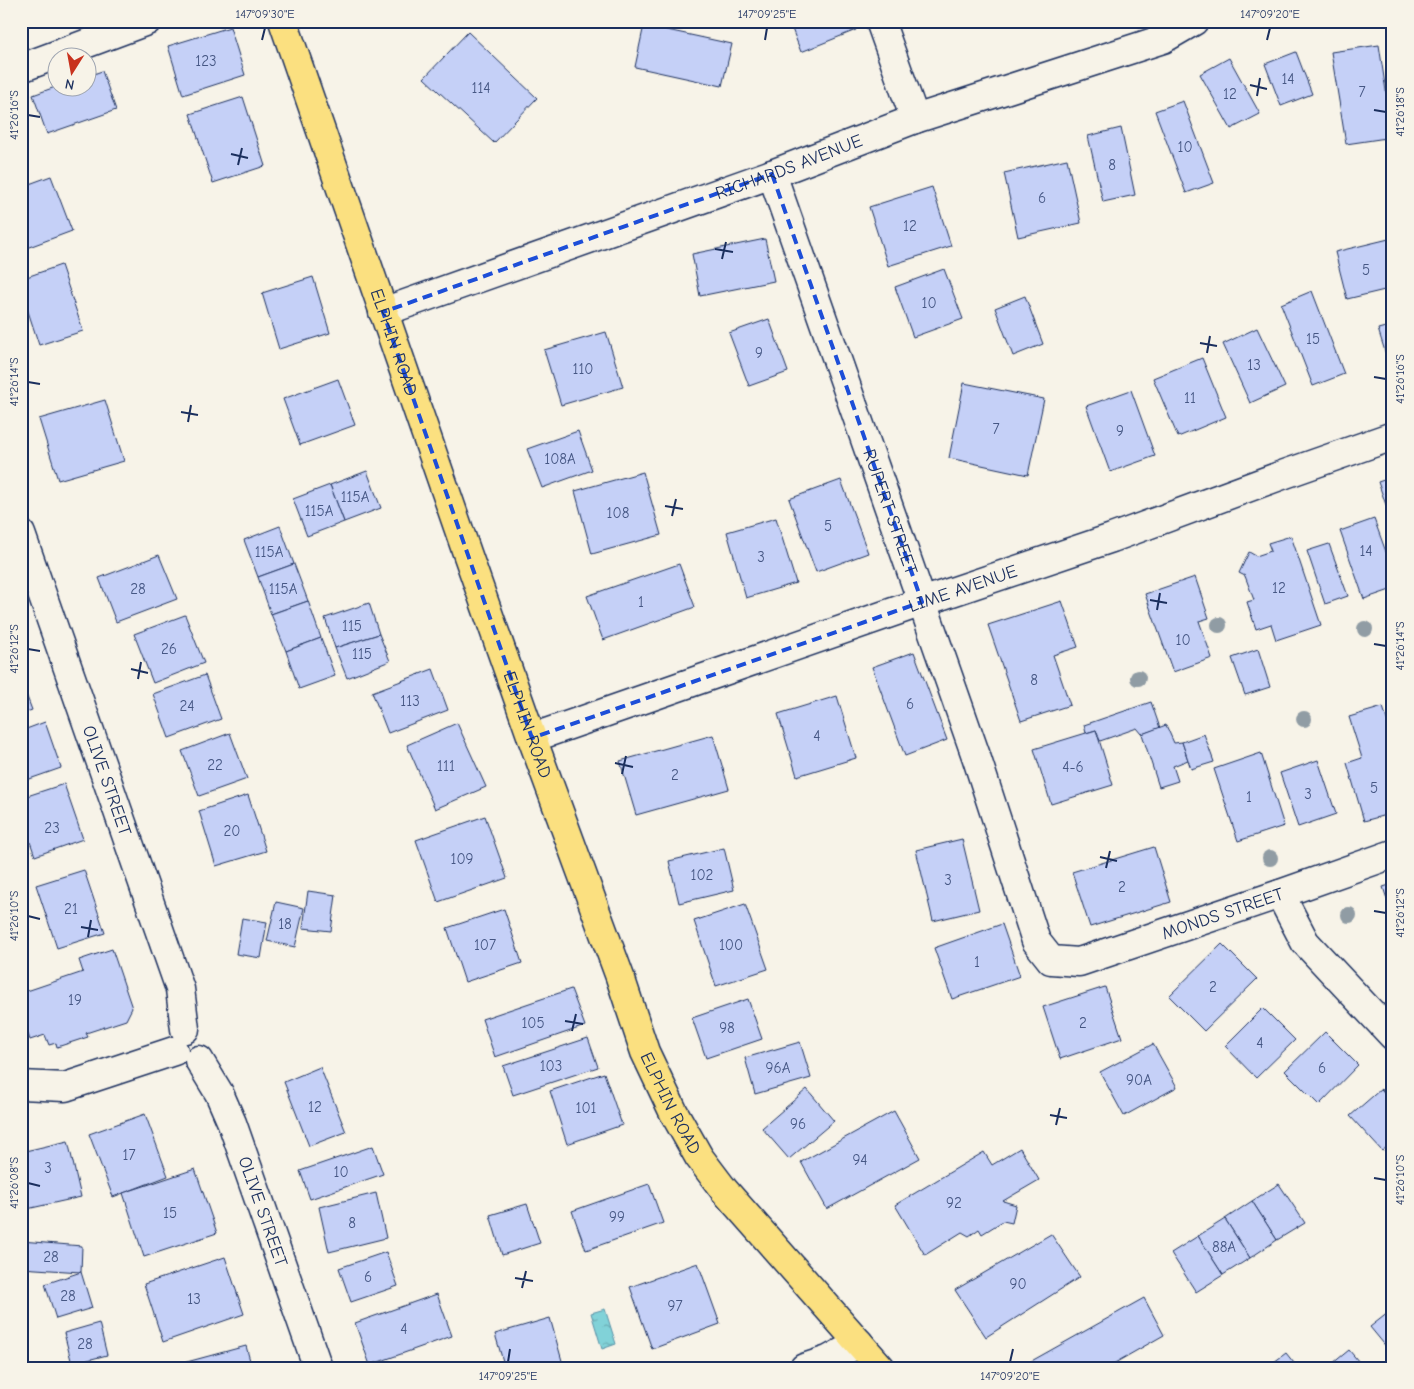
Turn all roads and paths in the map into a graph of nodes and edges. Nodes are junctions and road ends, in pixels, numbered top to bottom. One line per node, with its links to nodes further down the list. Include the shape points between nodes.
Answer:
1 (147, 21): 5 (street)
2 (283, 21): 8 (highway, ELPHIN ROAD)
3 (880, 21): 6 (street)
4 (1194, 21): 6 (street, RICHARDS AVENUE, via 1162,39)
5 (21, 68)
6 (915, 119): 7 (street, RICHARDS AVENUE)
7 (772, 174): 8 (street, RICHARDS AVENUE); 11 (street, RUPERT STREET)
8 (383, 312): 12 (highway, ELPHIN ROAD)
9 (1393, 436): 11 (street, LIME AVENUE, via 1112,538)
10 (21, 534): 17 (street, OLIVE STREET, via 180,989)
11 (922, 602): 12 (street, LIME AVENUE); 15 (street, RUPERT STREET, via 1036,941)
12 (532, 738): 19 (highway, ELPHIN ROAD, via 646,1052 673,1111 699,1157 724,1190)
13 (1393, 854): 14 (street, MONDS STREET)
14 (1280, 894): 15 (street, MONDS STREET, via 1079,962); 16 (street, via 1305,942)
15 (1051, 960)
16 (1393, 1036)
17 (186, 1047): 18 (street, via 65,1086); 20 (street, OLIVE STREET, via 219,1093 232,1123)
18 (21, 1085)
19 (859, 1343): 21 (street, via 828,1360); 22 (highway, ELPHIN ROAD)
20 (318, 1368)
21 (804, 1368)
22 (882, 1368)

